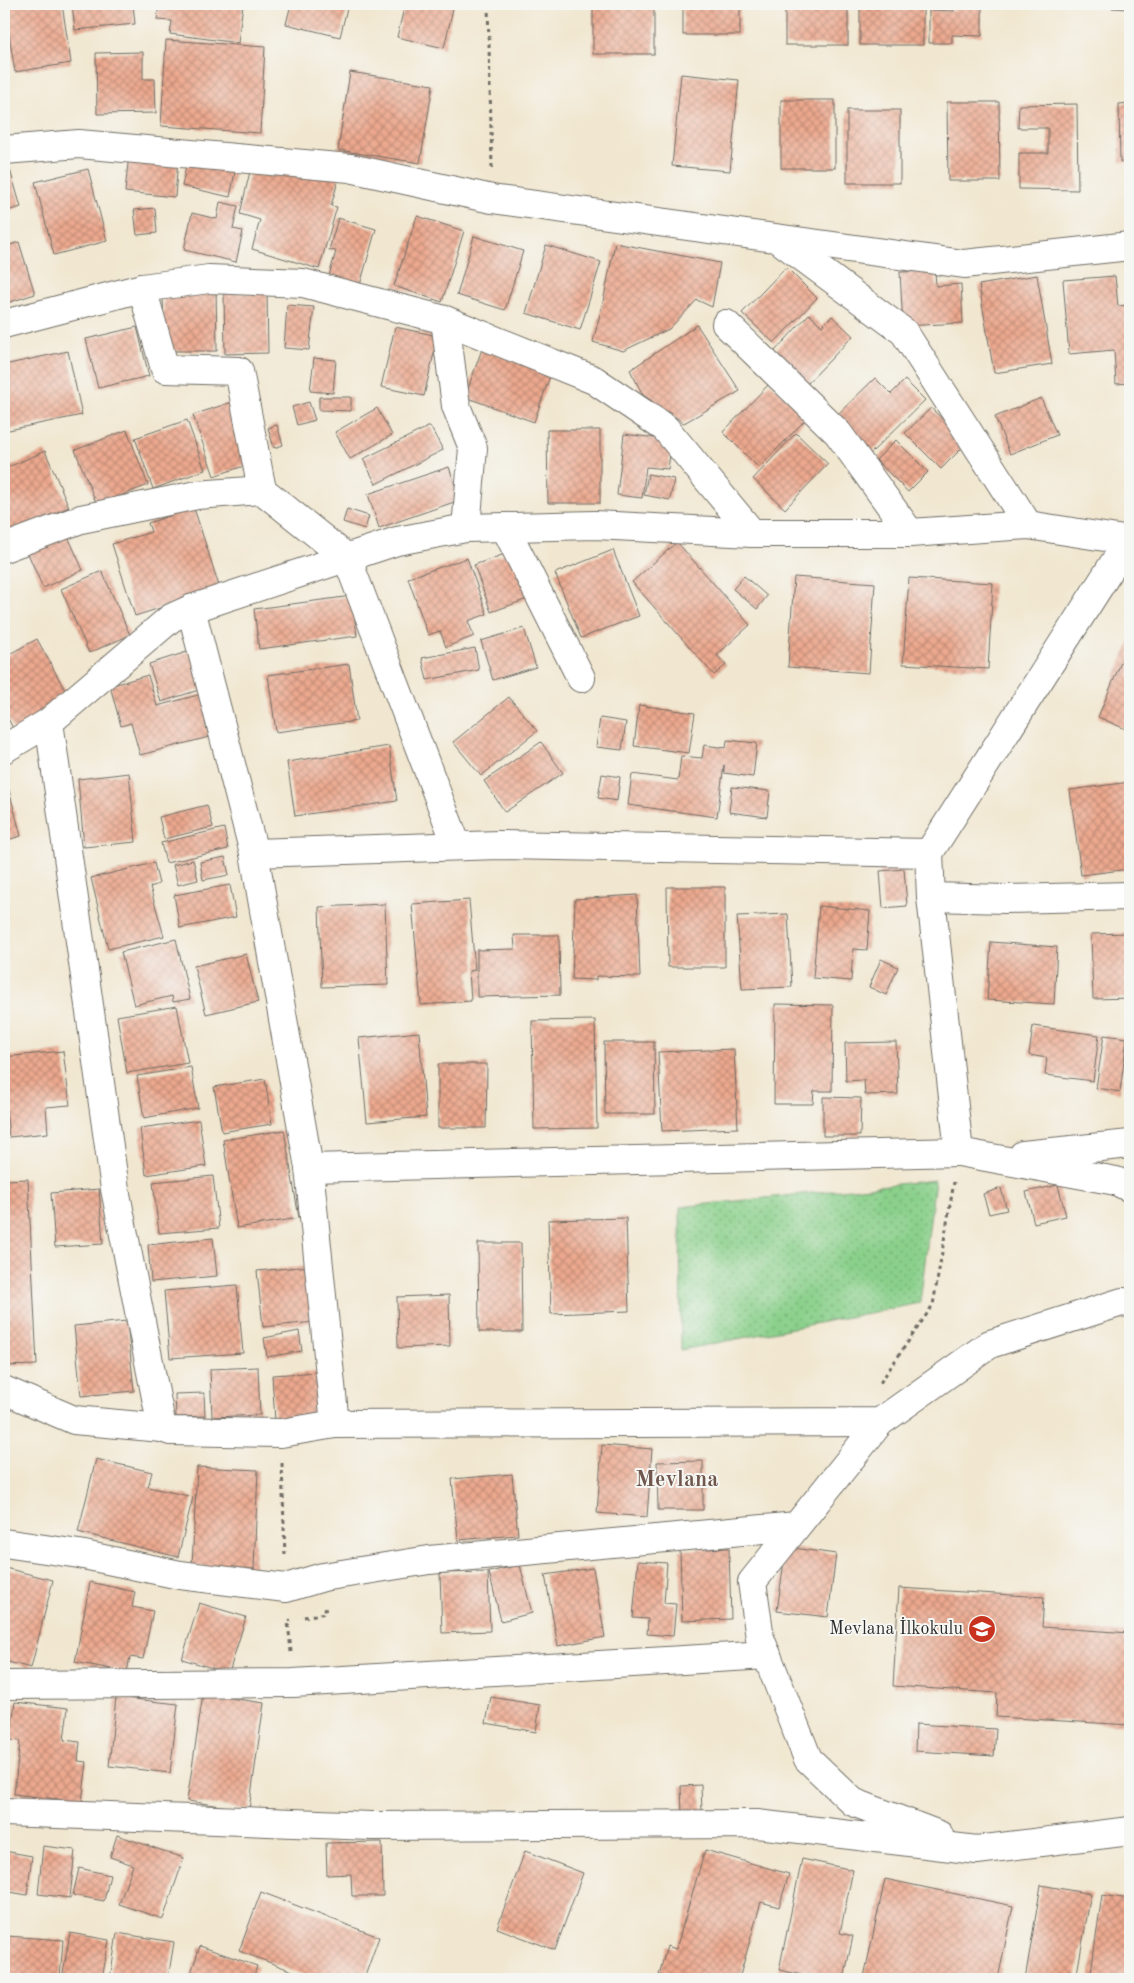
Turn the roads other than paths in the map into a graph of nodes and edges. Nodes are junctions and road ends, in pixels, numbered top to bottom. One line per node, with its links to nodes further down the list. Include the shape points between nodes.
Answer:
1 (4, 150): 2 (street, via 79,144 350,168 492,199)
2 (776, 238): 3 (street, via 964,264); 9 (street, via 904,332)
3 (1130, 246)
4 (142, 288): 5 (street, via 209,279 303,283); 6 (street); 8 (street, via 165,369 239,371)
5 (445, 320): 11 (street, via 456,406 473,448); 12 (street, via 594,380 666,428)
6 (4, 324)
7 (726, 324): 13 (street, via 838,433)
8 (262, 490): 15 (street, via 197,495 82,519); 16 (street)
9 (1028, 525): 13 (street); 14 (street)
10 (505, 527): 11 (street); 12 (street, via 595,525); 18 (street)
11 (466, 528): 16 (street, via 397,541)
12 (752, 533): 13 (street)
13 (910, 533)
14 (1130, 540): 23 (street)
15 (4, 548)
16 (347, 558): 17 (street); 21 (street)
17 (191, 609): 19 (street, via 170,618); 22 (street)
18 (581, 678)
19 (49, 722): 20 (street); 35 (street, via 115,1189)
20 (4, 749)
21 (457, 846): 22 (street); 23 (street)
22 (254, 853): 29 (street)
23 (929, 853): 25 (street)
24 (1130, 896): 25 (street)
25 (931, 898): 27 (street)
26 (1130, 1144): 28 (street)
27 (959, 1152): 28 (street); 29 (street)
28 (994, 1159): 30 (street, via 1116,1181)
29 (309, 1168): 34 (street)
30 (1130, 1188)
31 (1130, 1303): 33 (street, via 1122,1302 990,1344)
32 (4, 1390): 35 (street, via 74,1420)
33 (880, 1422): 34 (street); 36 (street)
34 (335, 1424): 35 (street, via 281,1433 170,1431)
35 (162, 1428)
36 (796, 1526): 37 (street, via 429,1560 323,1576 286,1588 180,1575 79,1554); 38 (street, via 752,1582 760,1638)
37 (4, 1543)
38 (767, 1655): 39 (street, via 293,1683); 42 (street, via 808,1759 853,1802)
39 (4, 1685)
40 (4, 1812): 42 (street, via 371,1826 757,1824)
41 (1130, 1831): 42 (street)
42 (978, 1850)

